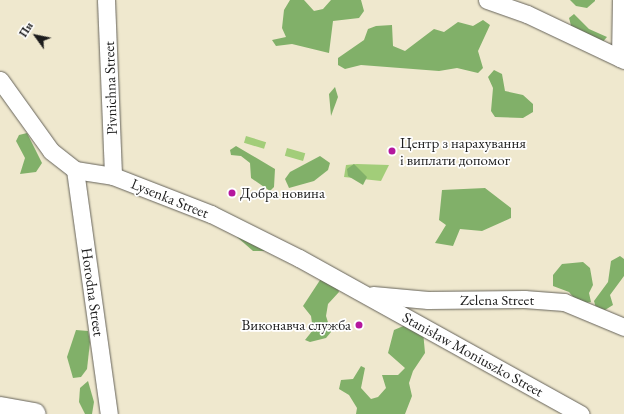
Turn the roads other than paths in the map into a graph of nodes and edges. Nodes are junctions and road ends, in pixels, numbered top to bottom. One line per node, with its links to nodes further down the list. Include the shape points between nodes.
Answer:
1 (106, 0): 8 (street, Pivnichna Street)
2 (487, 0): 4 (street)
3 (621, 0): 5 (street)
4 (527, 7): 5 (street)
5 (622, 59)
6 (0, 80): 7 (street, Lysenka Street, via 51,151)
7 (75, 170): 8 (street, Lysenka Street); 13 (street, Horodna Street)
8 (113, 176): 9 (street, Lysenka Street, via 211,214)
9 (365, 294): 10 (street, Zelena Street, via 428,300 524,299 564,302); 14 (street, Stanisław Moniuszko Street)
10 (624, 327)
11 (0, 408): 12 (main road)
12 (34, 414)
13 (109, 414)
14 (581, 414)

